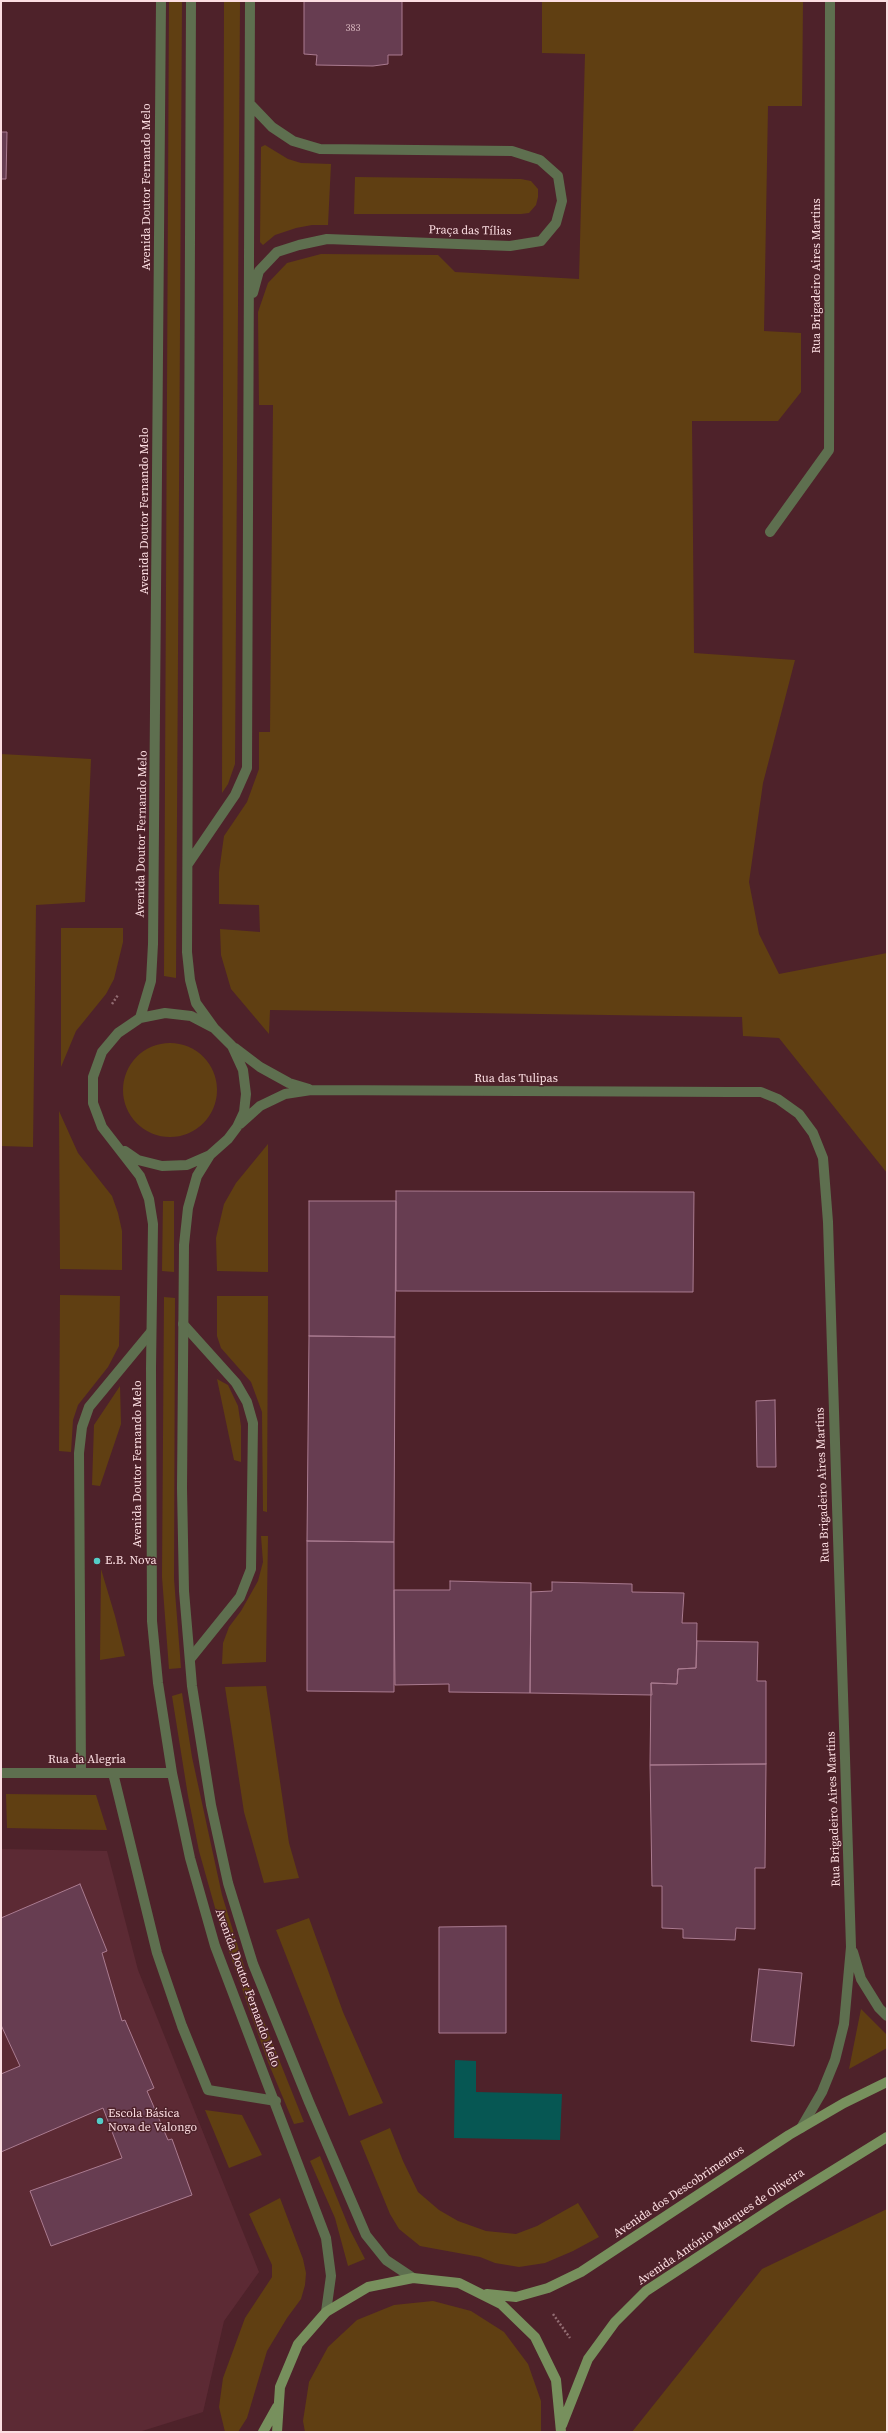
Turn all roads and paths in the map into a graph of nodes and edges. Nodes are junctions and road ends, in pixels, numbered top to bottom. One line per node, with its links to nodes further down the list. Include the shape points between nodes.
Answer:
1 (160, 1): 11 (street, Avenida Doutor Fernando Melo, via 153,944 151,981)
2 (191, 1): 8 (street, Avenida Doutor Fernando Melo)
3 (250, 1): 5 (street)
4 (830, 1): 7 (street, Rua Brigadeiro Aires Martins, via 830,450)
5 (250, 104): 6 (street); 6 (street, Praça das Tílias, via 272,128 293,141 320,149 512,151 526,155 540,160 558,176 562,201 556,223 541,241 510,246 327,239 277,252 259,271)
6 (249, 306): 8 (street, via 247,768 235,795)
7 (770, 532)
8 (188, 864): 12 (street, Avenida Doutor Fernando Melo, via 187,952 190,980 196,1003)
9 (122, 989): 10 (path)
10 (110, 1006)
11 (140, 1018): 12 (street, Avenida Doutor Fernando Melo, via 165,1013 191,1016); 17 (street, Avenida Doutor Fernando Melo, via 118,1033 102,1052 93,1077 93,1103 102,1127)
12 (214, 1028): 13 (street, Avenida Doutor Fernando Melo)
13 (232, 1046): 14 (street, via 289,1083); 16 (street, Avenida Doutor Fernando Melo, via 243,1070 246,1094 244,1112)
14 (311, 1090): 15 (street, Rua das Tulipas); 16 (street, via 285,1094 260,1106)
15 (721, 1092): 26 (street, Rua Brigadeiro Aires Martins, via 761,1092 778,1099 799,1114 813,1133 824,1158)
16 (237, 1127): 18 (street, Avenida Doutor Fernando Melo)
17 (117, 1147): 18 (street, Avenida Doutor Fernando Melo, via 138,1160 162,1166 187,1165); 20 (street, Avenida Doutor Fernando Melo, via 140,1176 149,1199 153,1224)
18 (210, 1155): 19 (street, Avenida Doutor Fernando Melo, via 197,1176 188,1208 184,1245)
19 (183, 1324): 21 (street, Avenida Doutor Fernando Melo, via 184,1591); 21 (street, via 236,1383 247,1402 253,1423 251,1569 240,1596)
20 (151, 1332): 23 (street, Avenida Doutor Fernando Melo, via 89,1407 82,1427 79,1453); 25 (street, Avenida Doutor Fernando Melo, via 152,1621 158,1683)
21 (190, 1659): 32 (street, Avenida Doutor Fernando Melo, via 211,1805 228,1883 253,1964 366,2235 386,2260)
22 (1, 1773): 23 (street, Rua da Alegria)
23 (81, 1773): 24 (street, Rua da Alegria)
24 (113, 1773): 25 (street, Rua da Alegria); 29 (street, via 157,1953 182,2026 208,2090)
25 (172, 1773): 29 (street, Avenida Doutor Fernando Melo, via 190,1858 215,1946)
26 (851, 1947): 27 (street, Rua Brigadeiro Aires Martins, via 861,1979); 30 (street, Rua Brigadeiro Aires Martins, via 844,2024 835,2060 822,2092)
27 (887, 2016)
28 (887, 2082): 30 (main road, Avenida dos Descobrimentos)
29 (276, 2102): 34 (street, Avenida Doutor Fernando Melo, via 326,2238 331,2276)
30 (801, 2128): 33 (main road, Avenida dos Descobrimentos, via 710,2185 581,2272 548,2288 516,2297)
31 (887, 2137): 36 (main road, Avenida António Marques de Oliveira, via 646,2291 615,2322 588,2359)
32 (413, 2278): 33 (main road, via 459,2283); 34 (main road, via 368,2287)
33 (479, 2293): 36 (main road, via 501,2304 535,2337 556,2380)
34 (326, 2312): 35 (main road, via 298,2344 280,2387)
35 (279, 2404): 37 (main road); 38 (main road)
36 (561, 2430)
37 (263, 2432)
38 (277, 2432)

